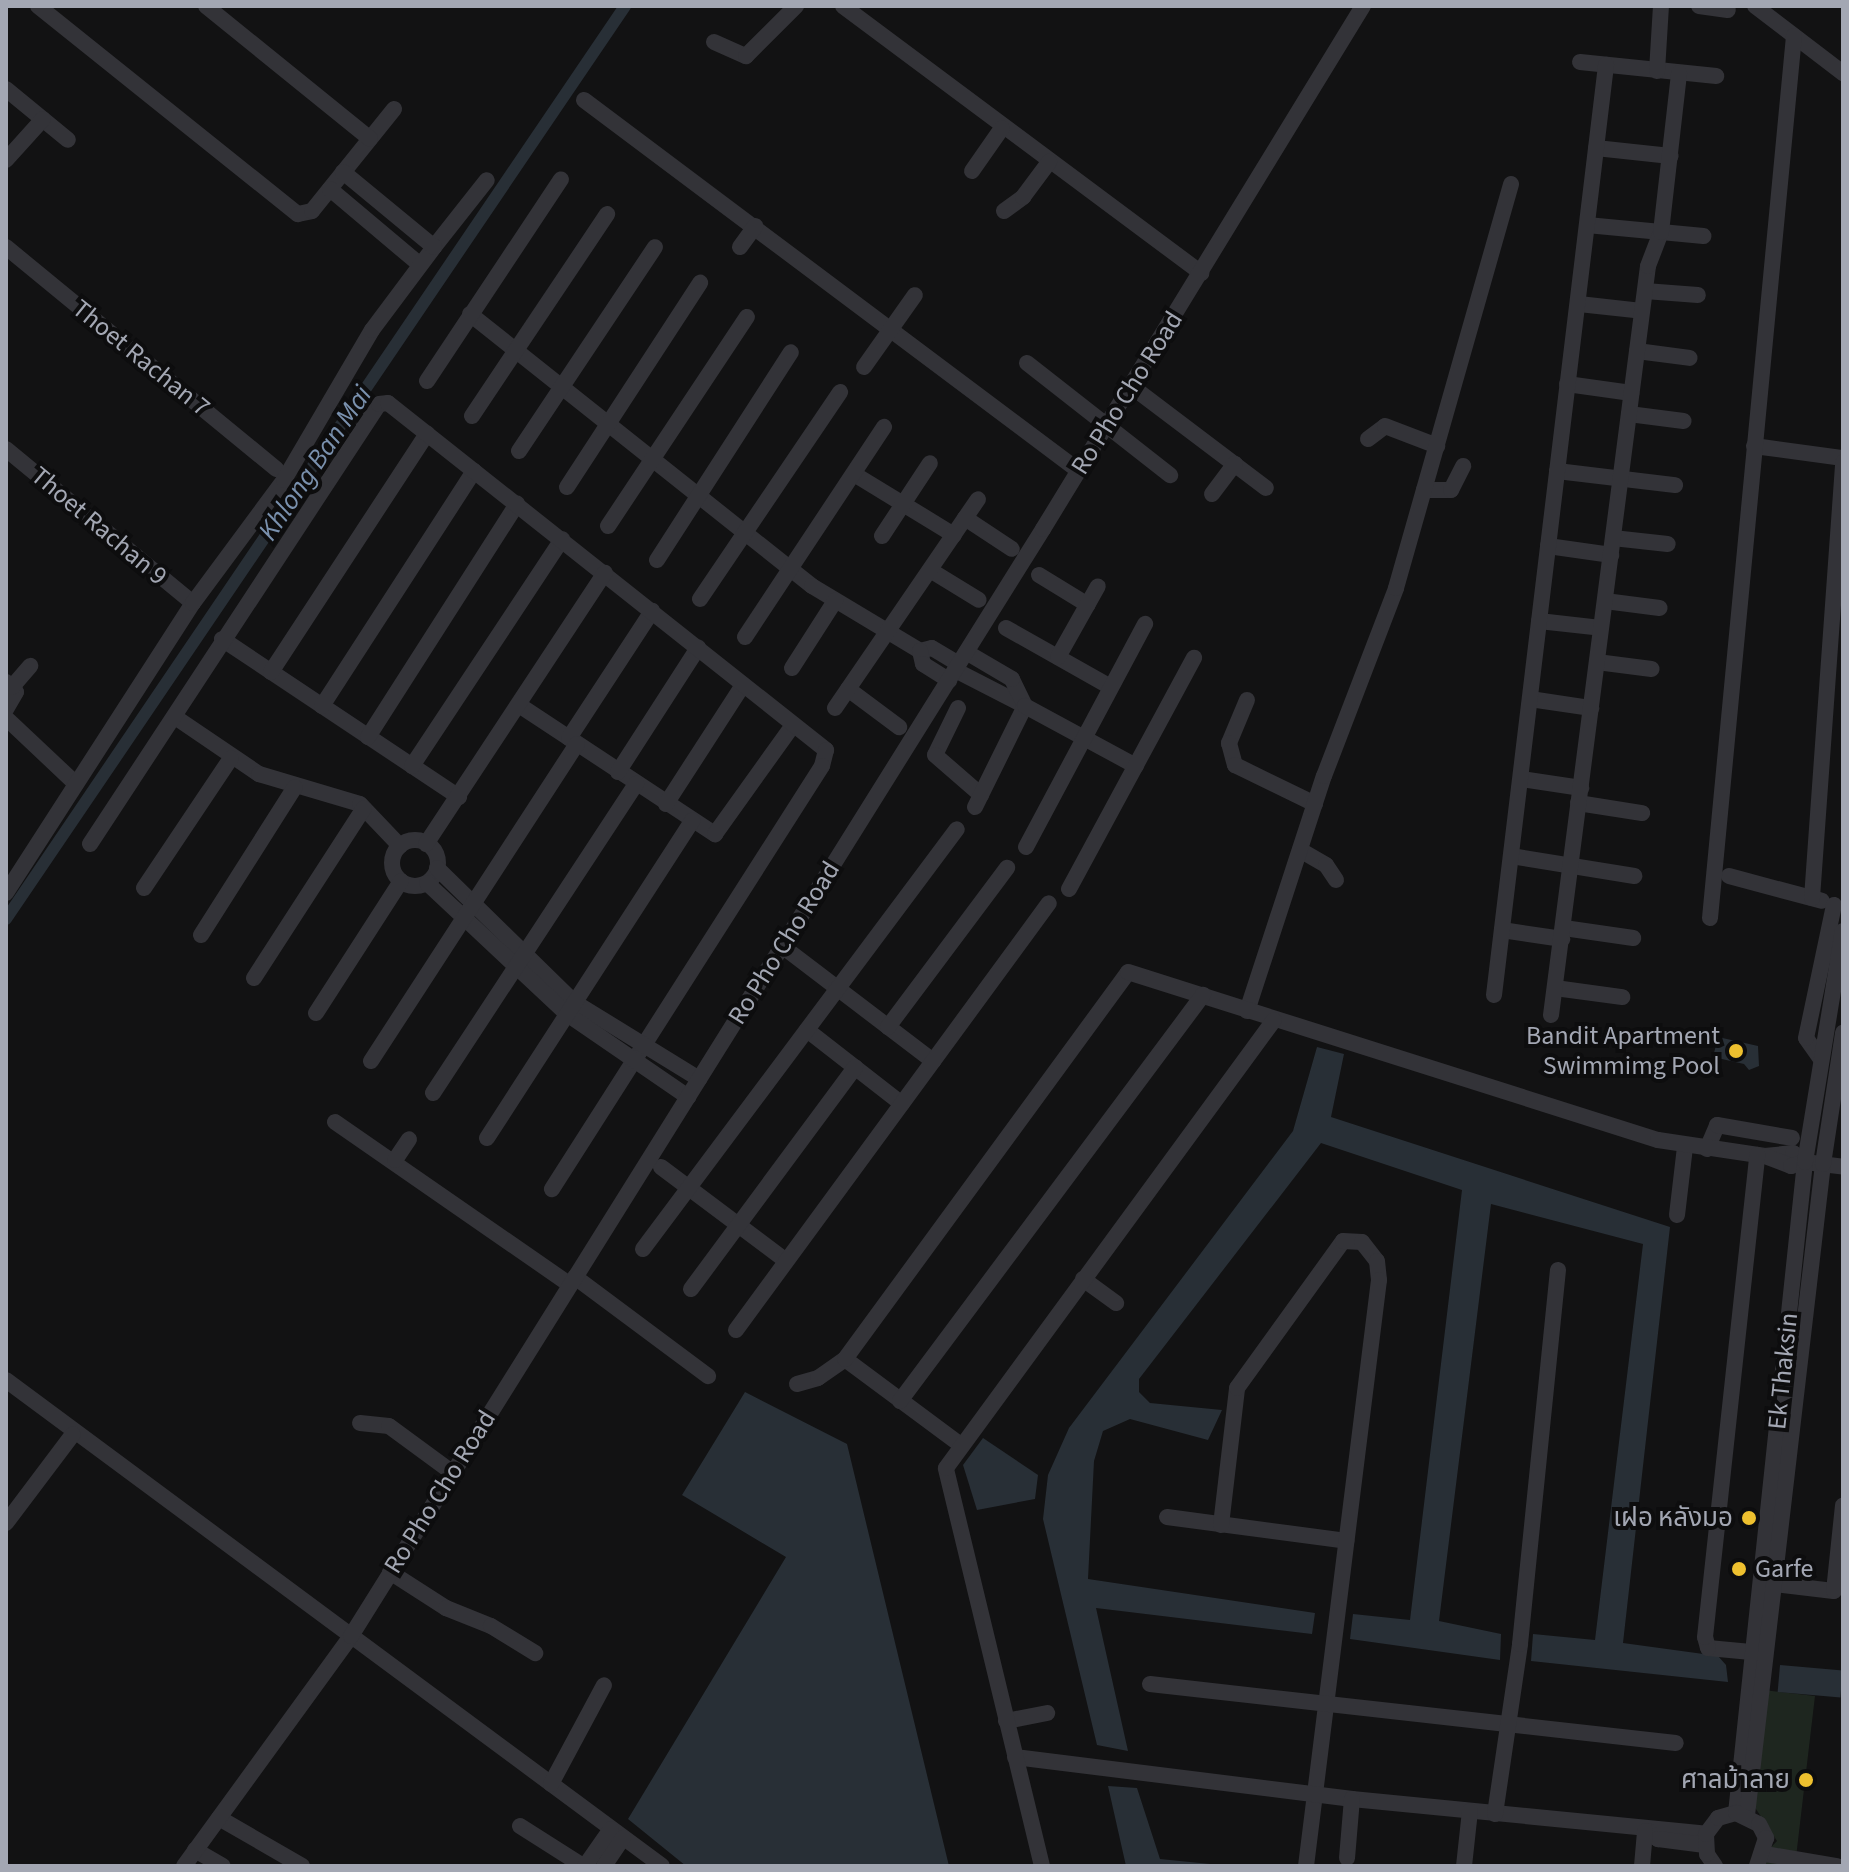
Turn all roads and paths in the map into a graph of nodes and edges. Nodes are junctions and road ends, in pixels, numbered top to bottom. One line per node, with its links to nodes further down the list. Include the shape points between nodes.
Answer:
1 (38, 6): 35 (street, via 298,214 312,211)
2 (206, 6): 24 (street)
3 (796, 6): 12 (street, via 746,56)
4 (843, 6): 23 (street)
5 (1363, 6): 47 (street, Ro Pho Cho Road)
6 (1651, 6): 15 (street)
7 (1661, 6): 15 (street)
8 (1699, 6): 10 (street)
9 (1760, 8): 11 (street)
10 (1728, 10)
11 (1794, 36): 17 (street); 78 (street)
12 (714, 42)
13 (1580, 62): 14 (street)
14 (1606, 65): 15 (street); 26 (street)
15 (1652, 71): 16 (street)
16 (1679, 73): 18 (street); 27 (street)
17 (1843, 73)
18 (1716, 76)
19 (6, 89): 22 (street)
20 (584, 100): 39 (street)
21 (394, 109): 24 (street)
22 (43, 119): 25 (street); 28 (street)
23 (1002, 128): 29 (street); 30 (street)
24 (370, 139): 31 (street)
25 (68, 140)
26 (1596, 148): 27 (street); 38 (street)
27 (1671, 156): 40 (street)
28 (6, 160)
29 (1049, 162): 36 (street, via 1023,197); 47 (street)
30 (972, 171)
31 (343, 172): 35 (street); 43 (street)
32 (561, 179): 54 (street)
33 (487, 180): 43 (street)
34 (1511, 184): 77 (street)
35 (330, 189): 46 (street)
36 (1004, 211)
37 (607, 214): 57 (street)
38 (1587, 225): 40 (street); 52 (street)
39 (755, 226): 45 (street); 56 (street)
40 (1661, 232): 41 (street); 49 (street)
41 (1703, 236)
42 (6, 247): 86 (street, Thoet Rachan 7)
43 (434, 247): 46 (street)
44 (655, 247): 66 (street)
45 (740, 247)
46 (419, 264): 123 (street, via 372,330 284,480)
47 (1201, 273): 65 (street, Ro Pho Cho Road)
48 (700, 283): 73 (street)
49 (1645, 291): 51 (street); 53 (street)
50 (915, 295): 56 (street)
51 (1698, 295)
52 (1579, 304): 53 (street); 64 (street)
53 (1642, 311): 58 (street)
54 (470, 314): 57 (street); 63 (street)
55 (747, 317): 82 (street)
56 (892, 328): 62 (street); 88 (street)
57 (516, 349): 66 (street); 70 (street)
58 (1637, 351): 60 (street); 68 (street)
59 (791, 352): 98 (street)
60 (1690, 358)
61 (1027, 363): 72 (street)
62 (864, 367)
63 (427, 381)
64 (1567, 384): 68 (street); 89 (street)
65 (1131, 386): 72 (street, Ro Pho Cho Road); 84 (street)
66 (562, 389): 73 (street); 80 (street)
67 (840, 392): 104 (street)
68 (1631, 393): 69 (street)
69 (1629, 414): 71 (street); 92 (street)
70 (472, 416)
71 (1684, 421)
72 (1107, 425): 88 (street, Ro Pho Cho Road); 91 (street)
73 (606, 426): 82 (street); 94 (street)
74 (884, 427): 90 (street)
75 (427, 434): 87 (street); 133 (street, via 388,403 379,404); 142 (street)
76 (1368, 439): 77 (street, via 1385,426)
77 (1437, 446): 96 (street)
78 (1754, 446): 81 (street); 201 (street)
79 (6, 449): 123 (street, Thoet Rachan 9)
80 (519, 451)
81 (1843, 460): 197 (street)
82 (652, 461): 98 (street); 103 (street)
83 (930, 463): 101 (street)
84 (1235, 464): 95 (street); 97 (street)
85 (1463, 466): 96 (street, via 1451,490)
86 (276, 469)
87 (474, 471): 100 (street); 150 (street)
88 (1079, 471): 139 (street, Ro Pho Cho Road)
89 (1557, 471): 92 (street); 110 (street)
90 (854, 474): 101 (street); 114 (street)
91 (1170, 475)
92 (1621, 478): 93 (street); 107 (street)
93 (1675, 485)
94 (567, 487)
95 (1266, 488)
96 (1424, 490): 174 (street, via 1396,588)
97 (1212, 494)
98 (698, 497): 104 (street); 113 (street)
99 (978, 499): 102 (street)
100 (517, 504): 108 (street); 161 (street)
101 (905, 505): 105 (street); 106 (street)
102 (965, 518): 105 (street); 111 (street)
103 (608, 526)
104 (745, 533): 114 (street); 119 (street)
105 (954, 535): 115 (street)
106 (882, 536)
107 (1613, 538): 109 (street); 112 (street)
108 (562, 539): 116 (street); 164 (street)
109 (1668, 544)
110 (1548, 546): 112 (street); 127 (street)
111 (1012, 549)
112 (1611, 555): 122 (street)
113 (657, 560)
114 (791, 570): 121 (street); 132 (street)
115 (930, 570): 120 (street); 131 (street)
116 (605, 573): 126 (street); 149 (street)
117 (1039, 575): 124 (street)
118 (1098, 586): 124 (street)
119 (700, 599)
120 (979, 600)
121 (835, 601): 131 (street); 140 (street)
122 (1605, 601): 125 (street); 130 (street)
123 (193, 603): 168 (street)
124 (1088, 605): 135 (street)
125 (1660, 608)
126 (652, 611): 134 (street); 162 (street)
127 (1539, 621): 130 (street); 147 (street)
128 (1145, 624): 145 (street)
129 (1006, 628): 135 (street)
130 (1601, 628): 137 (street)
131 (888, 633): 139 (street, via 920,651 932,648); 146 (street)
132 (745, 637)
133 (222, 639): 142 (street); 156 (street)
134 (698, 648): 144 (street); 166 (street)
135 (1058, 657): 145 (street)
136 (1194, 658): 165 (street)
137 (1597, 662): 141 (street); 154 (street)
138 (30, 666): 143 (street)
139 (957, 666): 151 (street, via 1012,679); 207 (street, Ro Pho Cho Road)
140 (792, 668)
141 (1652, 669)
142 (271, 672): 150 (street)
143 (9, 685): 155 (street, via 16,696)
144 (743, 685): 158 (street); 173 (street)
145 (1109, 686): 160 (street)
146 (848, 689): 152 (street); 159 (street)
147 (1530, 699): 154 (street); 167 (street)
148 (1247, 700): 174 (street, via 1229,743 1235,765)
149 (519, 705): 162 (street); 172 (street)
150 (322, 706): 161 (street)
151 (1025, 706): 153 (street, via 978,801 935,755); 160 (street)
152 (835, 708)
153 (958, 708)
154 (1591, 708): 171 (street)
155 (6, 709)
156 (175, 717): 163 (street); 179 (street)
157 (6, 718): 168 (street)
158 (793, 725): 177 (street, via 720,834); 223 (street, via 826,750 827,759)
159 (899, 727)
160 (1081, 736): 165 (street); 182 (street)
161 (368, 737): 164 (street)
162 (573, 741): 166 (street); 200 (street)
163 (231, 758): 170 (street); 194 (street)
164 (412, 766): 172 (street)
165 (1136, 766): 195 (street)
166 (618, 772): 169 (street)
167 (1521, 779): 171 (street); 184 (street)
168 (76, 784): 188 (street)
169 (636, 784): 173 (street); 208 (street)
170 (295, 787): 175 (street, via 339,796); 205 (street)
171 (1580, 796): 176 (street); 185 (street)
172 (459, 797): 180 (street)
173 (666, 804): 177 (street)
174 (1315, 804): 183 (street)
175 (364, 808): 181 (street); 209 (street)
176 (1642, 813)
177 (692, 821): 215 (street)
178 (957, 829): 210 (street)
179 (90, 844)
180 (426, 844): 181 (street); 186 (street)
181 (400, 846): 192 (street, via 392,864)
182 (1026, 847)
183 (1300, 850): 191 (street, via 1326,865); 216 (street)
184 (1511, 856): 185 (street); 202 (street)
185 (1571, 866): 189 (street); 204 (street)
186 (437, 868): 193 (street); 200 (street)
187 (1007, 868): 220 (street)
188 (12, 870): 196 (street)
189 (1634, 876)
190 (1729, 876): 197 (street)
191 (1336, 880)
192 (401, 881): 193 (street, via 413,886); 217 (street)
193 (427, 883): 200 (street)
194 (144, 888)
195 (1069, 889)
196 (6, 893)
197 (1812, 898): 199 (street)
198 (1049, 903): 226 (street)
199 (1839, 906): 224 (street, via 1806,1038)
200 (470, 914): 208 (street); 225 (street)
201 (1710, 918)
202 (1502, 930): 204 (street); 213 (street)
203 (1843, 931): 224 (street, Ek Thaksin)
204 (1563, 934): 206 (street); 211 (street)
205 (201, 935)
206 (1633, 938)
207 (782, 946): 210 (street); 228 (street, Ro Pho Cho Road)
208 (520, 960): 215 (street); 229 (street)
209 (254, 978)
210 (838, 988): 220 (street); 221 (street)
211 (1555, 988): 214 (street); 218 (street)
212 (1203, 995): 216 (street); 256 (street, via 1128,972); 260 (street)
213 (1494, 995)
214 (1622, 997)
215 (570, 1008): 223 (street); 233 (street)
216 (1247, 1011): 219 (street)
217 (316, 1013)
218 (1551, 1015)
219 (1274, 1020): 236 (street); 251 (street)
220 (888, 1027): 226 (street)
221 (807, 1030): 227 (street); 244 (street)
222 (1843, 1033): 241 (street)
223 (638, 1053): 228 (street); 230 (street); 245 (street)
224 (1820, 1058): 240 (street, Ek Thaksin)
225 (371, 1061)
226 (933, 1061): 231 (street)
227 (855, 1067): 231 (street); 247 (street)
228 (699, 1079): 230 (street, Ro Pho Cho Road)
229 (433, 1093)
230 (688, 1097): 252 (street, Ro Pho Cho Road)
231 (902, 1104): 249 (street)
232 (335, 1122): 239 (street)
233 (487, 1138)
234 (1792, 1138): 237 (street, via 1717,1125)
235 (409, 1139): 239 (street)
236 (1685, 1147): 237 (street); 246 (street)
237 (1707, 1149): 238 (street)
238 (1761, 1156): 240 (street, via 1791,1166); 274 (street, via 1705,1637 1708,1648)
239 (395, 1160): 252 (street)
240 (1805, 1162): 241 (street); 272 (street, Ek Thaksin)
241 (1823, 1164): 243 (street); 272 (street)
242 (661, 1167): 244 (street)
243 (1843, 1167)
244 (689, 1188): 247 (street); 248 (street)
245 (552, 1189)
246 (1677, 1215)
247 (738, 1225): 249 (street); 253 (street)
248 (643, 1249)
249 (786, 1261): 255 (street)
250 (1558, 1270): 282 (street)
251 (1083, 1279): 254 (street); 263 (street)
252 (572, 1281): 257 (street); 264 (street, Ro Pho Cho Road)
253 (691, 1289)
254 (1116, 1303)
255 (736, 1330)
256 (845, 1359): 259 (street, via 818,1378); 260 (street)
257 (708, 1376)
258 (6, 1380): 262 (street)
259 (797, 1384)
260 (900, 1401): 263 (street)
261 (360, 1423): 264 (street, via 389,1426)
262 (73, 1434): 267 (street); 273 (street)
263 (961, 1445): 281 (street, via 946,1474)
264 (453, 1473): 271 (street, Ro Pho Cho Road)
265 (1843, 1505): 270 (street)
266 (1167, 1517): 268 (street)
267 (6, 1523)
268 (1221, 1525): 269 (street); 269 (street, via 1237,1388 1343,1241 1351,1239 1372,1250 1379,1280)
269 (1346, 1541): 279 (street)
270 (1841, 1548): 272 (street, via 1834,1591)
271 (390, 1572): 273 (street, Ro Pho Cho Road); 275 (street, via 446,1608 491,1626)
272 (1768, 1583): 274 (street, Ek Thaksin); 276 (street)
273 (351, 1636): 285 (street); 291 (street, Ro Pho Cho Road)
274 (1751, 1652): 276 (street, Ek Thaksin)
275 (535, 1653)
276 (1757, 1679): 290 (street, Ek Thaksin)
277 (1150, 1684): 279 (street)
278 (604, 1685): 285 (street)
279 (1327, 1704): 282 (street); 286 (street)
280 (1047, 1713): 281 (street)
281 (1006, 1721): 284 (street)
282 (1507, 1725): 283 (street); 289 (street)
283 (1676, 1743)
284 (1015, 1757): 286 (street); 306 (street)
285 (551, 1784): 294 (street)
286 (1315, 1794): 287 (street); 307 (street)
287 (1352, 1799): 288 (street); 297 (street)
288 (1470, 1811): 289 (street); 308 (street)
289 (1495, 1814): 293 (street)
290 (1741, 1814): 295 (street, via 1718,1818); 298 (street, via 1766,1838)
291 (219, 1818): 296 (street, Ro Pho Cho Road); 302 (street)
292 (520, 1826): 303 (street)
293 (1647, 1831): 295 (street, via 1658,1839); 309 (street)
294 (617, 1834): 303 (street); 304 (street); 305 (street)
295 (1706, 1840): 310 (street)
296 (195, 1850): 300 (street, Ro Pho Cho Road); 301 (street)
297 (1347, 1858)
298 (1761, 1860): 299 (street)
299 (1829, 1865)
300 (184, 1866)
301 (223, 1866)
302 (302, 1866)
303 (584, 1866)
304 (604, 1866)
305 (662, 1866)
306 (1042, 1866)
307 (1306, 1866)
308 (1464, 1866)
309 (1642, 1866)
310 (1715, 1866)

